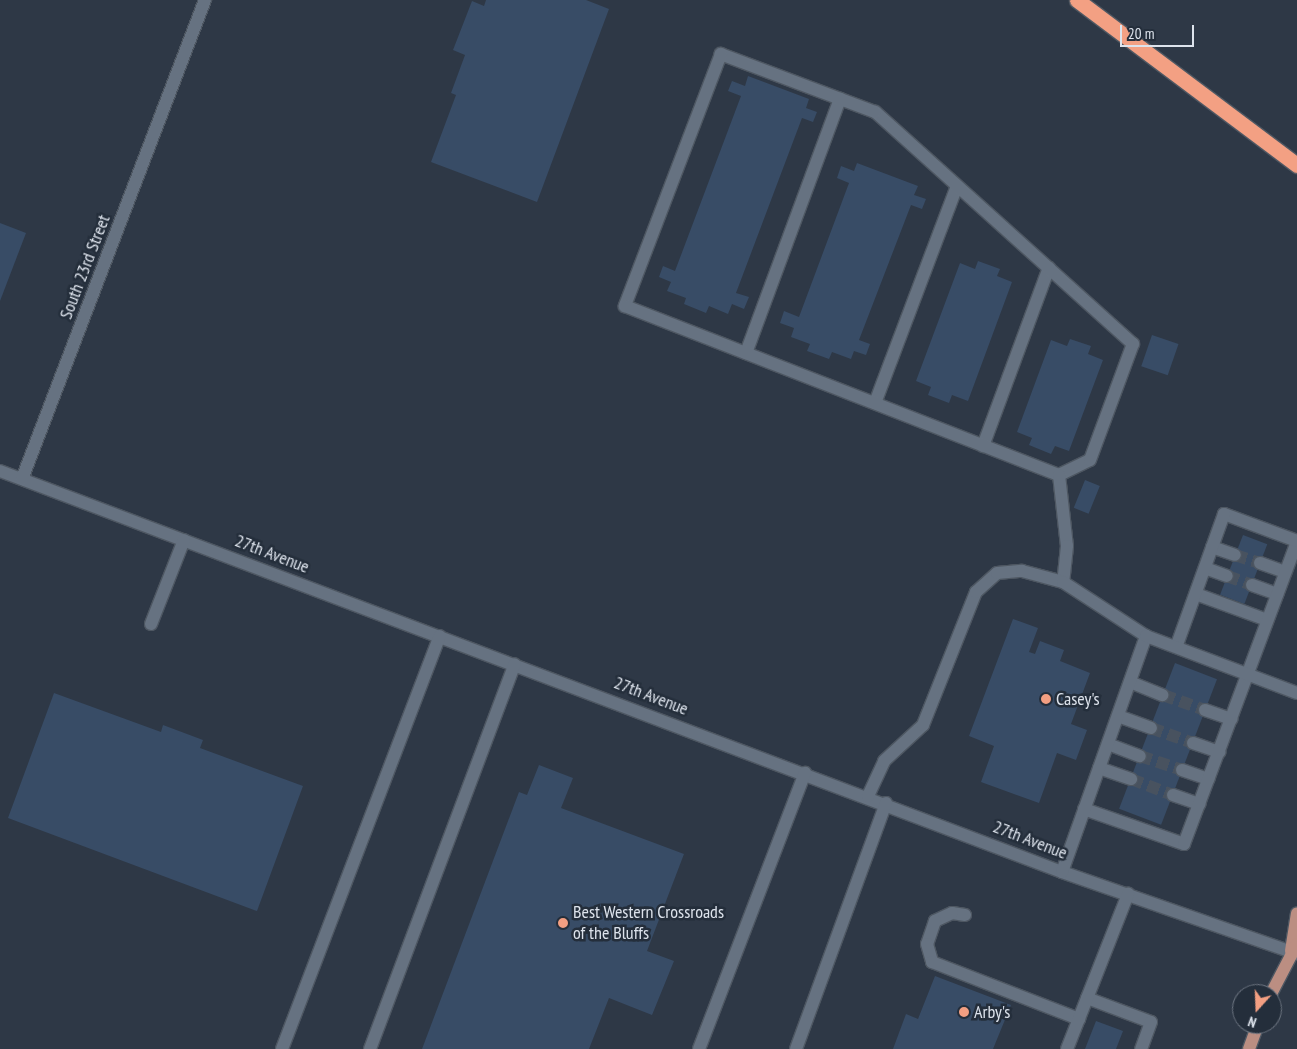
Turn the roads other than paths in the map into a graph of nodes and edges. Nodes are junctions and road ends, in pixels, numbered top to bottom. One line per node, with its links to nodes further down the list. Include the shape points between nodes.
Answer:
1 (205, 0): 12 (street, South 23rd Street)
2 (1077, 0): 4 (highway)
3 (840, 99): 5 (street, via 875,112); 7 (street); 7 (street, via 721,54 626,306)
4 (1297, 165)
5 (957, 186): 6 (street); 8 (street)
6 (1049, 268): 9 (street); 11 (street, via 1133,344 1090,460)
7 (746, 353): 8 (street)
8 (875, 403): 9 (street)
9 (982, 446): 11 (street)
10 (0, 470): 12 (street, 27th Avenue)
11 (1059, 475): 20 (street, via 1067,546)
12 (22, 479): 13 (street, 27th Avenue)
13 (184, 540): 25 (street); 26 (street, 27th Avenue)
14 (1212, 547): 15 (street); 17 (street); 18 (street, via 1224,514 1297,541)
15 (1235, 555)
16 (1260, 563): 18 (street)
17 (1204, 568): 19 (street); 22 (street)
18 (1285, 572): 23 (street)
19 (1227, 576)
20 (1063, 582): 27 (street); 48 (street, via 1022,571 996,572 976,592 924,725 884,761)
21 (1252, 585): 23 (street)
22 (1196, 594): 24 (street); 28 (street)
23 (1277, 594): 24 (street)
24 (1267, 620): 30 (street)
25 (151, 624)
26 (440, 636): 29 (street, 27th Avenue); 61 (street)
27 (1146, 636): 28 (street); 31 (street)
28 (1176, 647): 30 (street)
29 (515, 664): 44 (street, 27th Avenue); 62 (street)
30 (1247, 674): 32 (street); 36 (street)
31 (1130, 682): 33 (street); 35 (street)
32 (1297, 693)
33 (1163, 695)
34 (1205, 710): 36 (street)
35 (1118, 716): 37 (street); 39 (street)
36 (1231, 719): 40 (street)
37 (1151, 728)
38 (1192, 743): 40 (street)
39 (1108, 744): 41 (street); 42 (street)
40 (1218, 752): 46 (street)
41 (1140, 756)
42 (1099, 768): 45 (street); 51 (street)
43 (1182, 770): 46 (street)
44 (804, 772): 48 (street, 27th Avenue); 63 (street)
45 (1132, 779)
46 (1208, 779): 50 (street)
47 (1173, 795): 50 (street)
48 (868, 796): 49 (street, 27th Avenue)
49 (886, 803): 52 (street, 27th Avenue); 64 (street)
50 (1199, 804): 51 (street, via 1184,844)
51 (1084, 809): 52 (street)
52 (1062, 872): 53 (street, 27th Avenue)
53 (1128, 894): 56 (street, 27th Avenue); 58 (street)
54 (1297, 913): 56 (main road)
55 (965, 915): 59 (street, via 952,913 935,922 927,944 932,962)
56 (1295, 950): 57 (main road)
57 (1276, 984)
58 (1087, 998): 59 (street); 66 (street, via 1151,1022)
59 (1079, 1019): 65 (street)
60 (1254, 1034): 67 (main road)
61 (282, 1049)
62 (370, 1049)
63 (700, 1049)
64 (796, 1049)
65 (1067, 1049)
66 (1141, 1049)
67 (1249, 1049)

